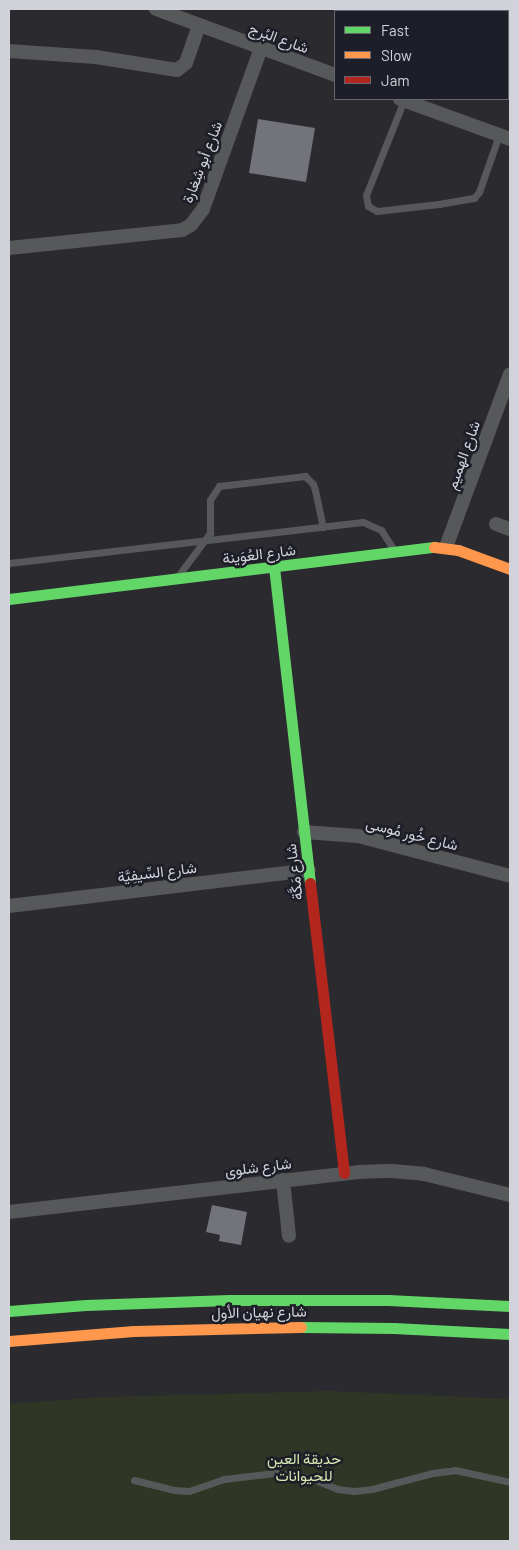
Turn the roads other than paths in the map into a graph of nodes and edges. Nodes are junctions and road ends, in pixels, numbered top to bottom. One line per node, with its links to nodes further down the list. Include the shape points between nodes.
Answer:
1 (156, 9): 2 (street, شارع البُرج)
2 (199, 25): 3 (street, شارع البُرج); 4 (street, via 186,63 177,70 96,57)
3 (261, 48): 5 (street, شارع البُرج); 9 (street, شارع أبو شِغارة, via 203,209 191,225 182,230)
4 (9, 51)
5 (334, 76)
6 (402, 100): 8 (lane, via 366,196 368,206 377,211 474,198)
7 (405, 100): 8 (street)
8 (505, 137)
9 (9, 248)
10 (510, 374): 15 (street, شارع الهميم)
11 (496, 524): 13 (street)
12 (323, 528): 14 (lane); 14 (lane, via 313,484 301,475 219,486 210,500 212,528); 16 (lane, via 370,523 381,530)
13 (510, 529)
14 (206, 541): 17 (lane); 20 (lane)
15 (446, 547): 16 (street, شارع العُوَينة); 19 (street, شارع العُوَينة)
16 (396, 552): 18 (street, شارع العُوَينة)
17 (9, 563)
18 (274, 567): 20 (street, شارع العُوَينة); 22 (street, شارع مَكَّة)
19 (510, 569)
20 (175, 579): 21 (street, شارع العُوَينة)
21 (9, 599)
22 (304, 832): 23 (street, شارع مَكَّة); 24 (street, شارع خُور مُوسى, via 358,836)
23 (309, 870): 25 (street, شارع السِّيفِيَّة); 26 (street, شارع مَكَّة)
24 (510, 876)
25 (9, 906)
26 (344, 1173): 27 (street, شارع شلوى); 28 (street, شارع شلوى, via 392,1171 424,1174)
27 (283, 1180): 29 (street, شارع شلوى); 30 (street)
28 (510, 1195)
29 (9, 1212)
30 (289, 1236)
31 (510, 1306): 32 (street, شارع نهيان الأول, via 388,1300 258,1300 86,1305)
32 (9, 1312)
33 (510, 1334): 34 (street, شارع نهيان الأول, via 394,1328 269,1327 134,1331)
34 (9, 1341)
35 (134, 1480): 36 (lane, via 189,1491 224,1479 275,1473 308,1478 354,1492 432,1472 455,1470)
36 (510, 1482)

